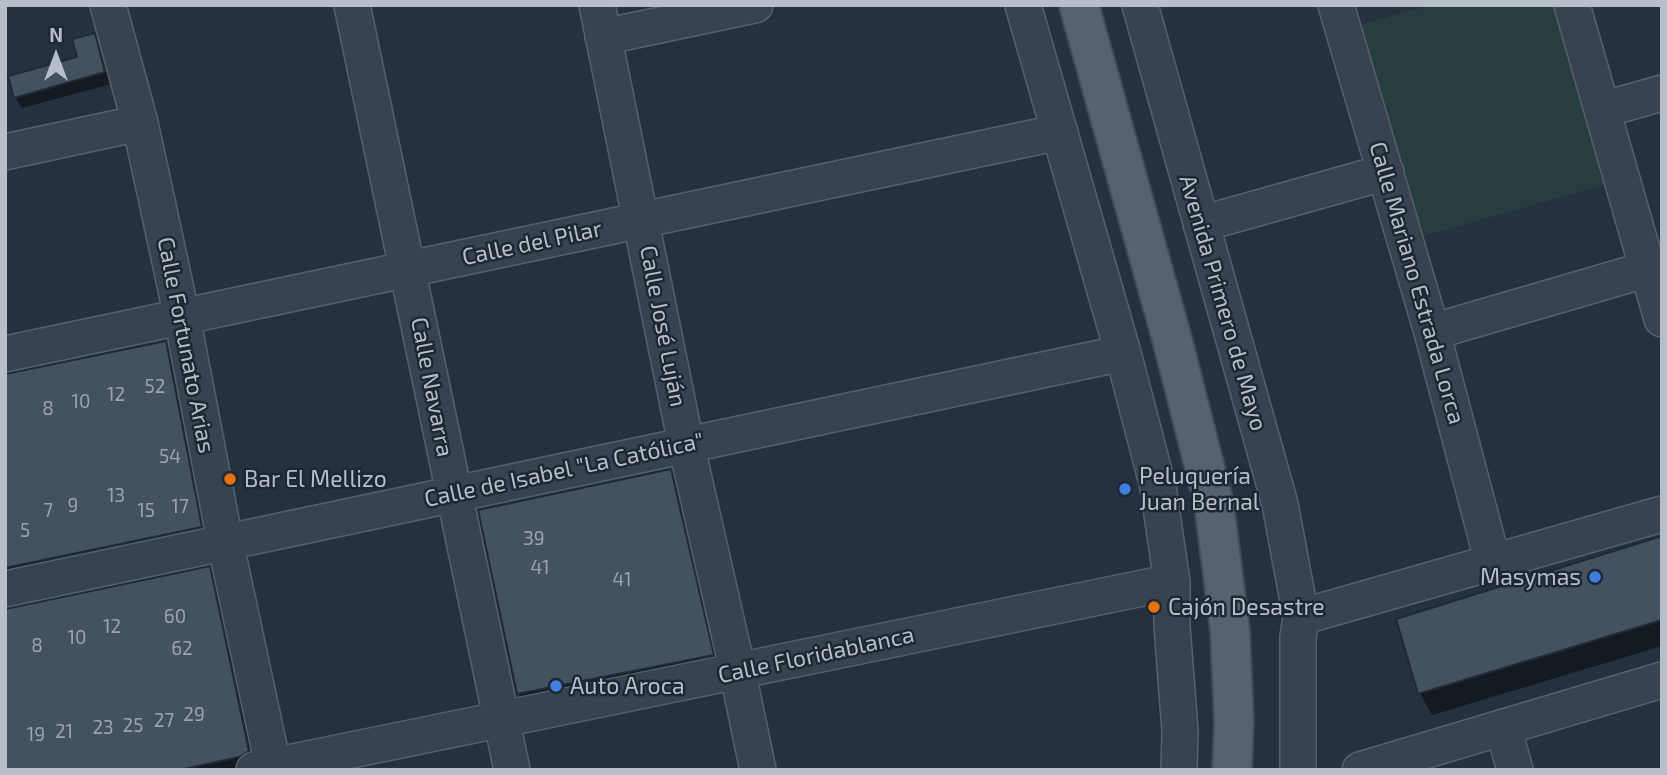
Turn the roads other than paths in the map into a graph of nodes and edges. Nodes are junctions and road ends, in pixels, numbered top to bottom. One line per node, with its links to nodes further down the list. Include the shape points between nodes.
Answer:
1 (108, 5): 12 (street, Calle Fortunato Arias)
2 (352, 5): 18 (street, Calle Navarra)
3 (755, 5): 9 (street)
4 (1023, 5): 13 (street)
5 (1079, 5): 41 (main road, via 1214,504 1229,617)
6 (1140, 5): 17 (street, Avenida Primero de Mayo)
7 (1336, 5): 15 (street, Calle Mariano Estrada Lorca)
8 (1572, 5): 11 (street)
9 (600, 21): 16 (street, Calle José Luján)
10 (1662, 93): 11 (street)
11 (1602, 110): 19 (street)
12 (140, 123): 14 (street); 20 (street, Calle Fortunato Arias)
13 (1060, 132): 16 (street, Calle del Pilar); 23 (street)
14 (5, 152)
15 (1386, 172): 17 (street); 22 (street, Calle Mariano Estrada Lorca)
16 (641, 221): 18 (street, Calle del Pilar); 25 (street, Calle José Luján)
17 (1201, 224): 32 (street, Avenida Primero de Mayo, via 1280,504)
18 (409, 269): 20 (street, Calle del Pilar); 26 (street, Calle Navarra)
19 (1648, 269): 21 (street); 22 (street)
20 (182, 317): 24 (street, Calle del Pilar); 28 (street, Calle Fortunato Arias)
21 (1662, 319)
22 (1432, 332): 29 (street, Calle Mariano Estrada Lorca)
23 (1123, 353): 25 (street, Calle de Isabel "La Católica"); 30 (street, via 1158,487)
24 (5, 354)
25 (686, 444): 26 (street, Calle de Isabel "La Católica"); 33 (street, Calle José Luján)
26 (454, 494): 28 (street, Calle de Isabel "La Católica"); 35 (street, Calle Navarra)
27 (1662, 514): 29 (street)
28 (225, 541): 31 (street, Calle de Isabel "La Católica"); 37 (street, Calle Fortunato Arias)
29 (1493, 563): 32 (street)
30 (1172, 582): 33 (street, Calle Floridablanca); 40 (street)
31 (5, 589)
32 (1301, 617): 42 (street, Avenida Primero de Mayo)
33 (737, 671): 35 (street, Calle Floridablanca); 39 (street, Calle José Luján)
34 (1662, 680): 36 (street)
35 (502, 720): 37 (street, Calle Floridablanca); 38 (street, Calle Navarra)
36 (1503, 727): 43 (street); 44 (street)
37 (267, 768)
38 (512, 770)
39 (758, 770)
40 (1179, 770)
41 (1232, 770)
42 (1298, 770)
43 (1360, 770)
44 (1515, 770)

